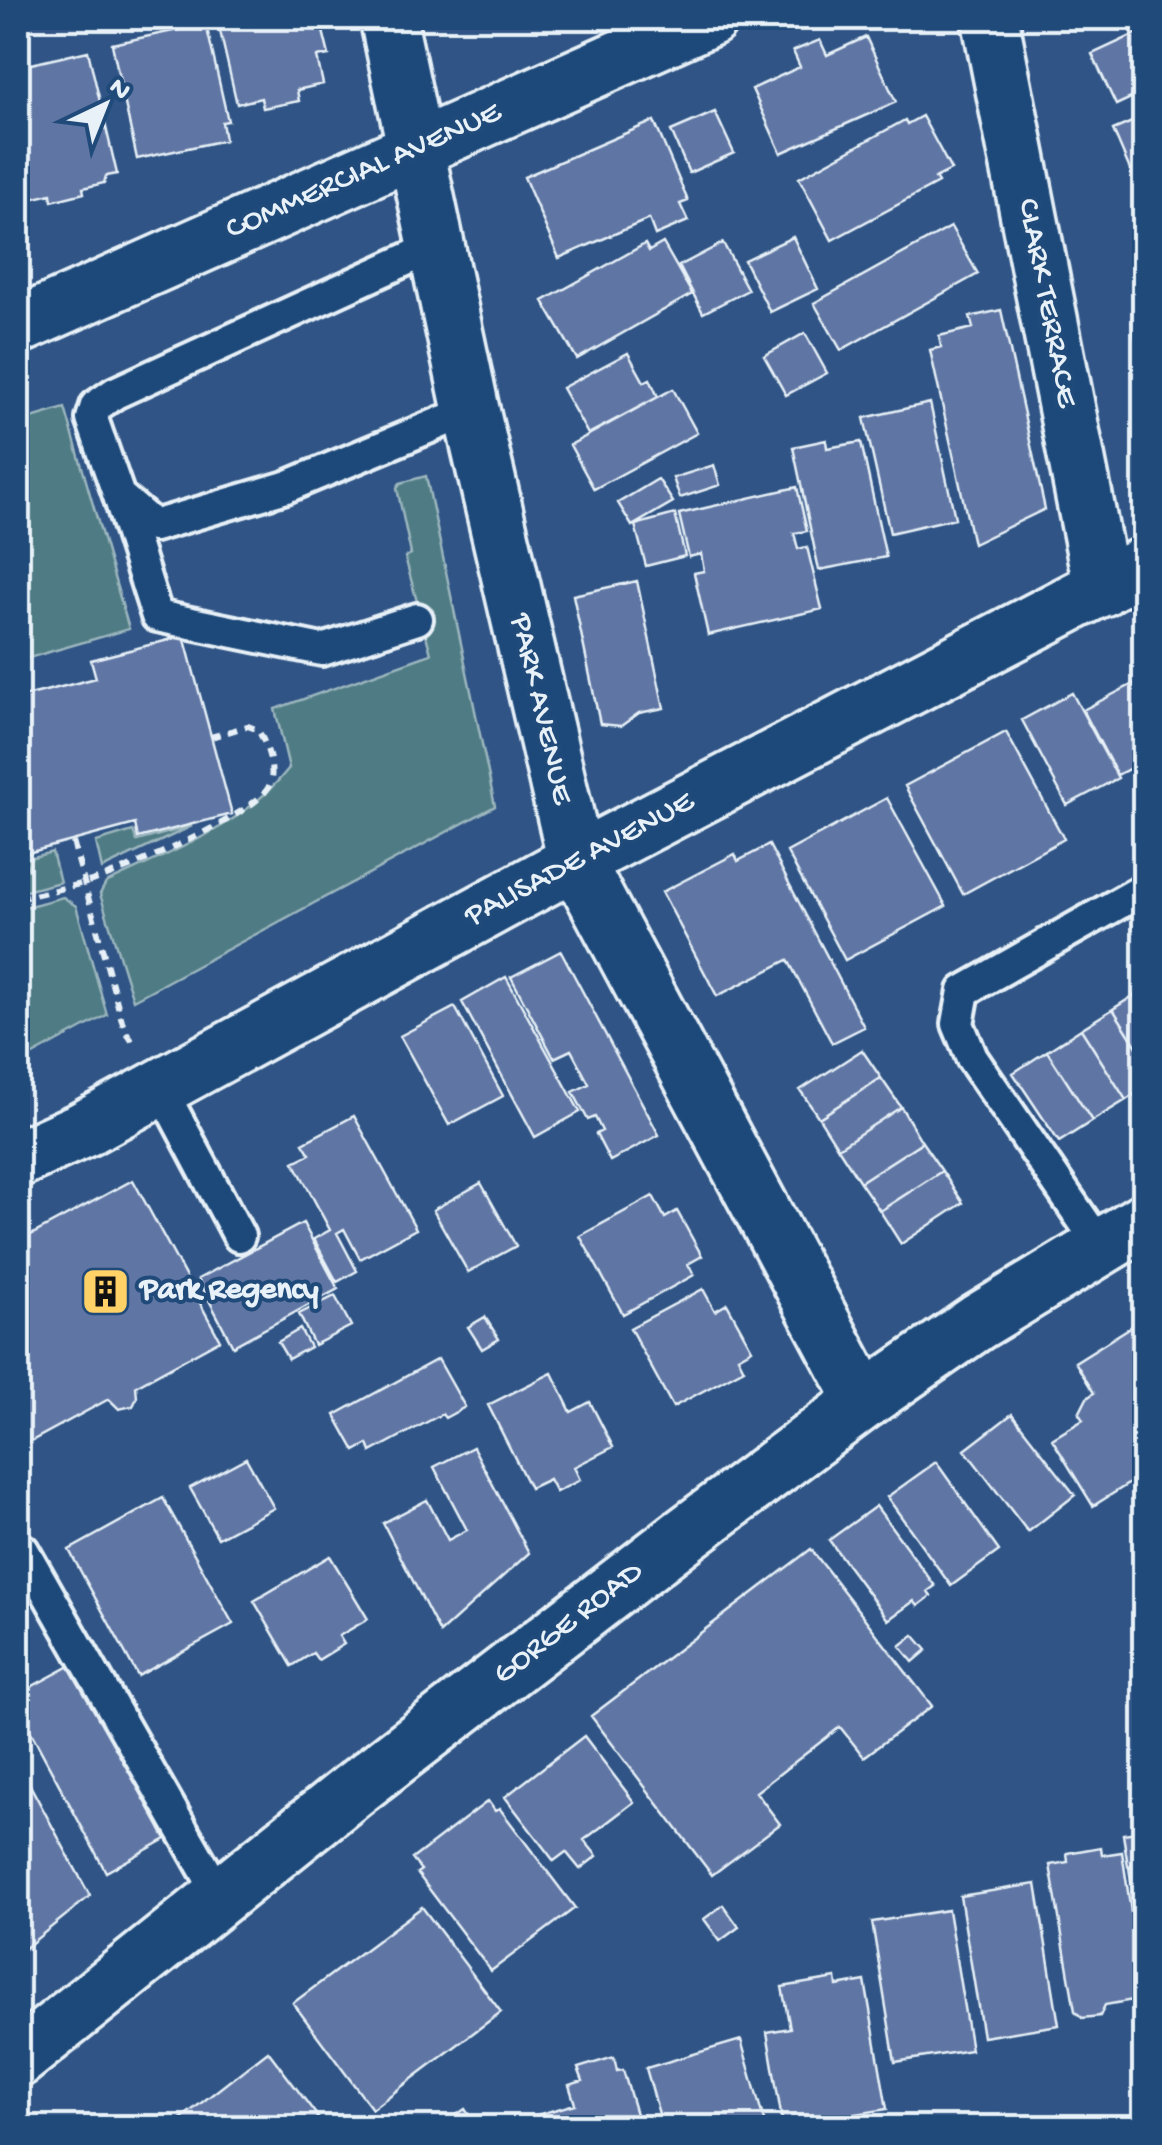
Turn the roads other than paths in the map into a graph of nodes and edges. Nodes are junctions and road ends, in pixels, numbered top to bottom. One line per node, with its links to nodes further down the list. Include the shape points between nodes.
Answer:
1 (388, 18): 4 (street, PARK AVENUE)
2 (710, 18): 4 (street, COMMERCIAL AVENUE)
3 (990, 18): 9 (street, CLARK TERRACE)
4 (416, 149): 5 (street, PARK AVENUE); 6 (street, COMMERCIAL AVENUE)
5 (436, 246): 7 (street, PARK AVENUE); 8 (lane, via 96,406 92,418)
6 (18, 326)
7 (471, 410): 8 (lane, via 286,486 154,526); 11 (street, PARK AVENUE)
8 (119, 496): 10 (lane, via 156,616 322,650)
9 (1123, 576): 11 (street, PALISADE AVENUE)
10 (417, 619)
11 (576, 861): 13 (street, PALISADE AVENUE); 17 (street, PARK AVENUE)
12 (1144, 889): 15 (lane, via 964,991 958,1024 972,1058)
13 (158, 1088): 14 (street, PALISADE AVENUE); 16 (lane)
14 (18, 1160)
15 (1123, 1235): 17 (street, GORGE ROAD)
16 (240, 1236)
17 (864, 1401): 19 (street, GORGE ROAD)
18 (23, 1550): 19 (lane)
19 (220, 1896): 20 (street, GORGE ROAD)
20 (18, 2058)

